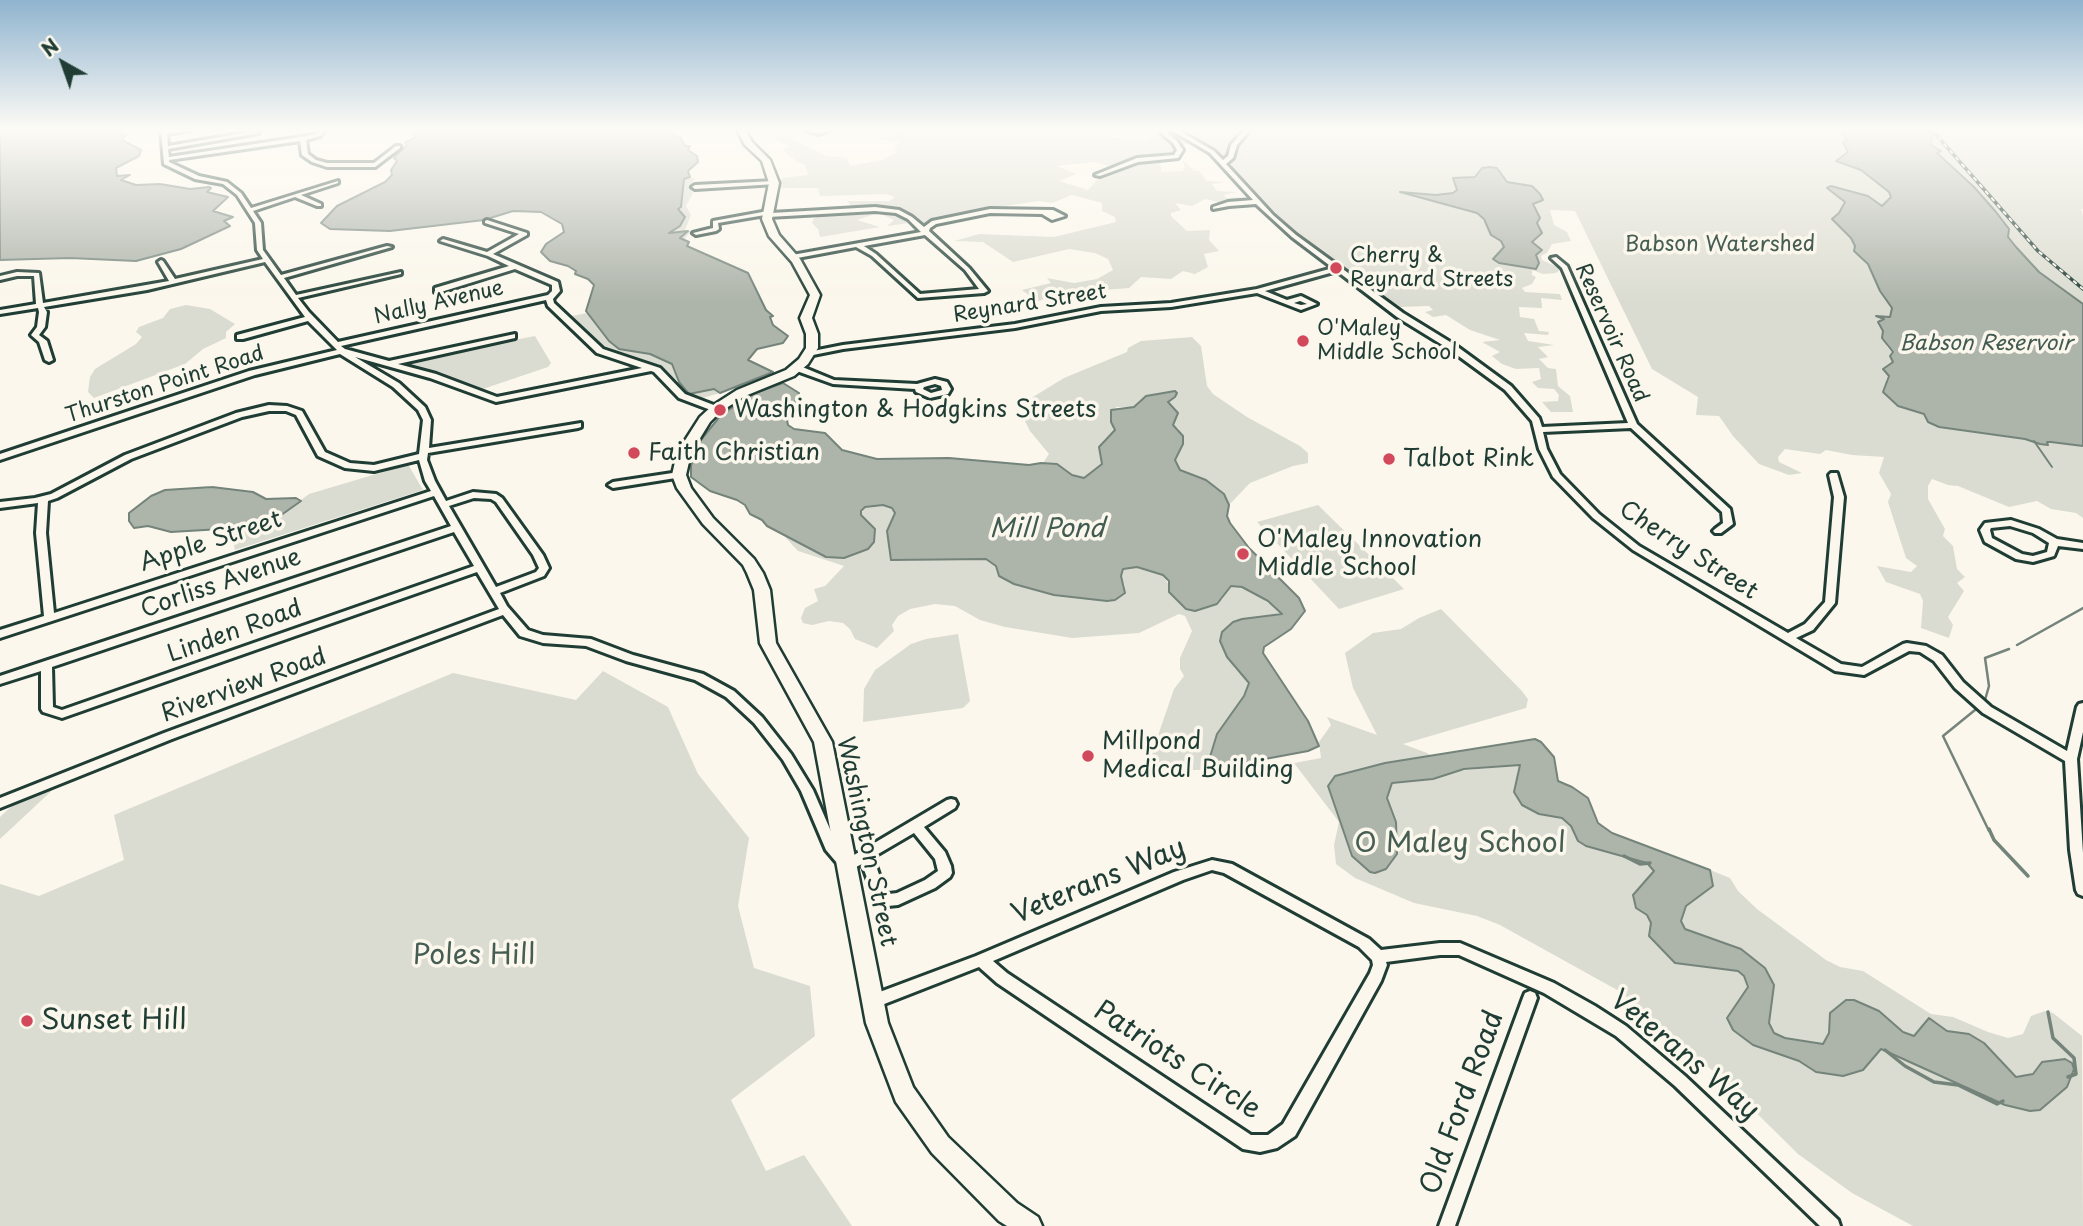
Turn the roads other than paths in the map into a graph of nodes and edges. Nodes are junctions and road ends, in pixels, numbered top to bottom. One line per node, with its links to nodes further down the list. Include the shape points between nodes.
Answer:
1 (230, 187): 9 (street)
2 (320, 187): 5 (street)
3 (773, 187): 10 (main road)
4 (1245, 187): 6 (street, Cherry Street)
5 (295, 195): 7 (street); 9 (street)
6 (1258, 201): 8 (street); 25 (street, Cherry Street, via 1281,225)
7 (319, 205)
8 (1215, 208)
9 (251, 210): 21 (street, via 258,223 260,250)
10 (768, 214): 13 (street, via 715,222 716,229); 14 (street, via 885,209 902,213); 19 (main road, via 774,236)
11 (1045, 214): 14 (street, via 990,211 934,222)
12 (486, 222): 18 (street, via 525,234)
13 (696, 233)
14 (925, 233): 16 (street); 16 (street, via 974,276 984,291 914,295 874,255)
15 (443, 241): 18 (street)
16 (857, 245): 19 (street)
17 (389, 247): 28 (street)
18 (488, 254): 24 (street)
19 (792, 257): 44 (main road, via 815,295 806,318 812,334)
20 (1554, 258): 52 (street, Reservoir Road, via 1565,267)
21 (267, 260): 28 (street); 30 (street)
22 (161, 262): 30 (street)
23 (23, 263): 27 (street)
24 (516, 266): 32 (street); 36 (street, via 555,284)
25 (1338, 268): 33 (street, Reynard Street); 53 (street, Cherry Street, via 1498,380 1532,413)
26 (400, 272): 35 (street)
27 (10, 275): 29 (street); 38 (street, via 37,274)
28 (281, 277): 35 (street)
29 (0, 278)
30 (173, 282): 34 (street)
31 (104, 287): 34 (street)
32 (438, 290)
33 (1258, 291): 37 (street, Reynard Street); 44 (street, Reynard Street, via 1171,305 1101,309 1014,326)
34 (116, 293): 38 (street)
35 (295, 297): 40 (street)
36 (551, 297): 43 (street, Nally Avenue); 47 (street, via 551,304 600,351)
37 (1289, 302)
38 (41, 305): 39 (street); 45 (street, via 43,320 36,335 44,341)
39 (0, 312)
40 (310, 318): 42 (street); 43 (street)
41 (512, 336): 46 (street)
42 (240, 337)
43 (339, 348): 46 (street); 54 (street, via 418,404 426,420); 55 (street, Thurston Point Road)
44 (808, 354): 48 (main road)
45 (48, 360)
46 (392, 363): 47 (street, via 496,400)
47 (652, 368): 50 (street, via 682,396)
48 (797, 368): 49 (street, via 843,383); 50 (main road)
49 (919, 387)
50 (716, 409): 56 (main road, via 684,453)
51 (578, 425): 54 (street)
52 (1633, 425): 53 (street, Reservoir Road); 64 (street, Reservoir Road, via 1727,511 1728,524)
53 (1539, 430): 72 (street, Cherry Street, via 1556,475 1613,531)
54 (423, 454): 59 (street); 60 (street, via 373,468 348,466 321,454 299,413 269,408 128,457)
55 (0, 457)
56 (679, 475): 58 (street); 82 (main road, Washington Street, via 708,521 749,562 759,581 768,643 823,742)
57 (1834, 475): 72 (street, via 1839,497 1830,603 1816,621)
58 (613, 485)
59 (436, 492): 62 (street); 70 (street, Apple Street)
60 (43, 500): 61 (street); 70 (street, via 41,533)
61 (0, 505)
62 (443, 505): 63 (street); 68 (street, via 473,495 493,496 538,555 544,568 540,574)
63 (456, 528): 67 (street); 73 (street, Corliss Avenue)
64 (1718, 531)
65 (2054, 542): 65 (street, via 2011,523 1988,525 1985,530 1988,540 2020,557 2051,554); 66 (street)
66 (2083, 546)
67 (479, 568): 68 (street); 73 (street, Linden Road, via 62,714 47,709)
68 (493, 592): 69 (street)
69 (505, 611): 77 (street, Riverview Road); 82 (street, via 530,636 587,642 699,677 730,694 788,757 831,846)
70 (49, 618): 71 (street, Apple Street)
71 (0, 634)
72 (1786, 638): 76 (street, Cherry Street, via 1830,665 1856,671 1873,667 1907,647 1922,649 1938,658 1987,710)
73 (46, 665): 74 (street, Corliss Avenue)
74 (0, 681)
75 (2083, 707): 76 (street)
76 (2071, 759): 80 (street)
77 (0, 803)
78 (951, 804): 79 (street)
79 (916, 826): 81 (street); 81 (street, via 944,866 945,873 930,884 888,900 880,896)
80 (2079, 828): 83 (street)
81 (866, 856): 82 (street)
82 (848, 866): 87 (main road, Washington Street)
83 (2083, 890)
84 (1378, 957): 85 (street, Veterans Way, via 1364,943 1227,868 1212,865); 85 (street, Patriots Circle, via 1376,976 1289,1130 1259,1144 1249,1143); 90 (street, Veterans Way, via 1460,949 1590,1010 1681,1081)
85 (981, 960): 87 (street, Veterans Way)
86 (1530, 998): 89 (street, Old Ford Road)
87 (874, 1001): 88 (main road, Washington Street, via 877,1023 904,1094 940,1145 1008,1212)
88 (1029, 1226)
89 (1447, 1226)
90 (1832, 1226)

